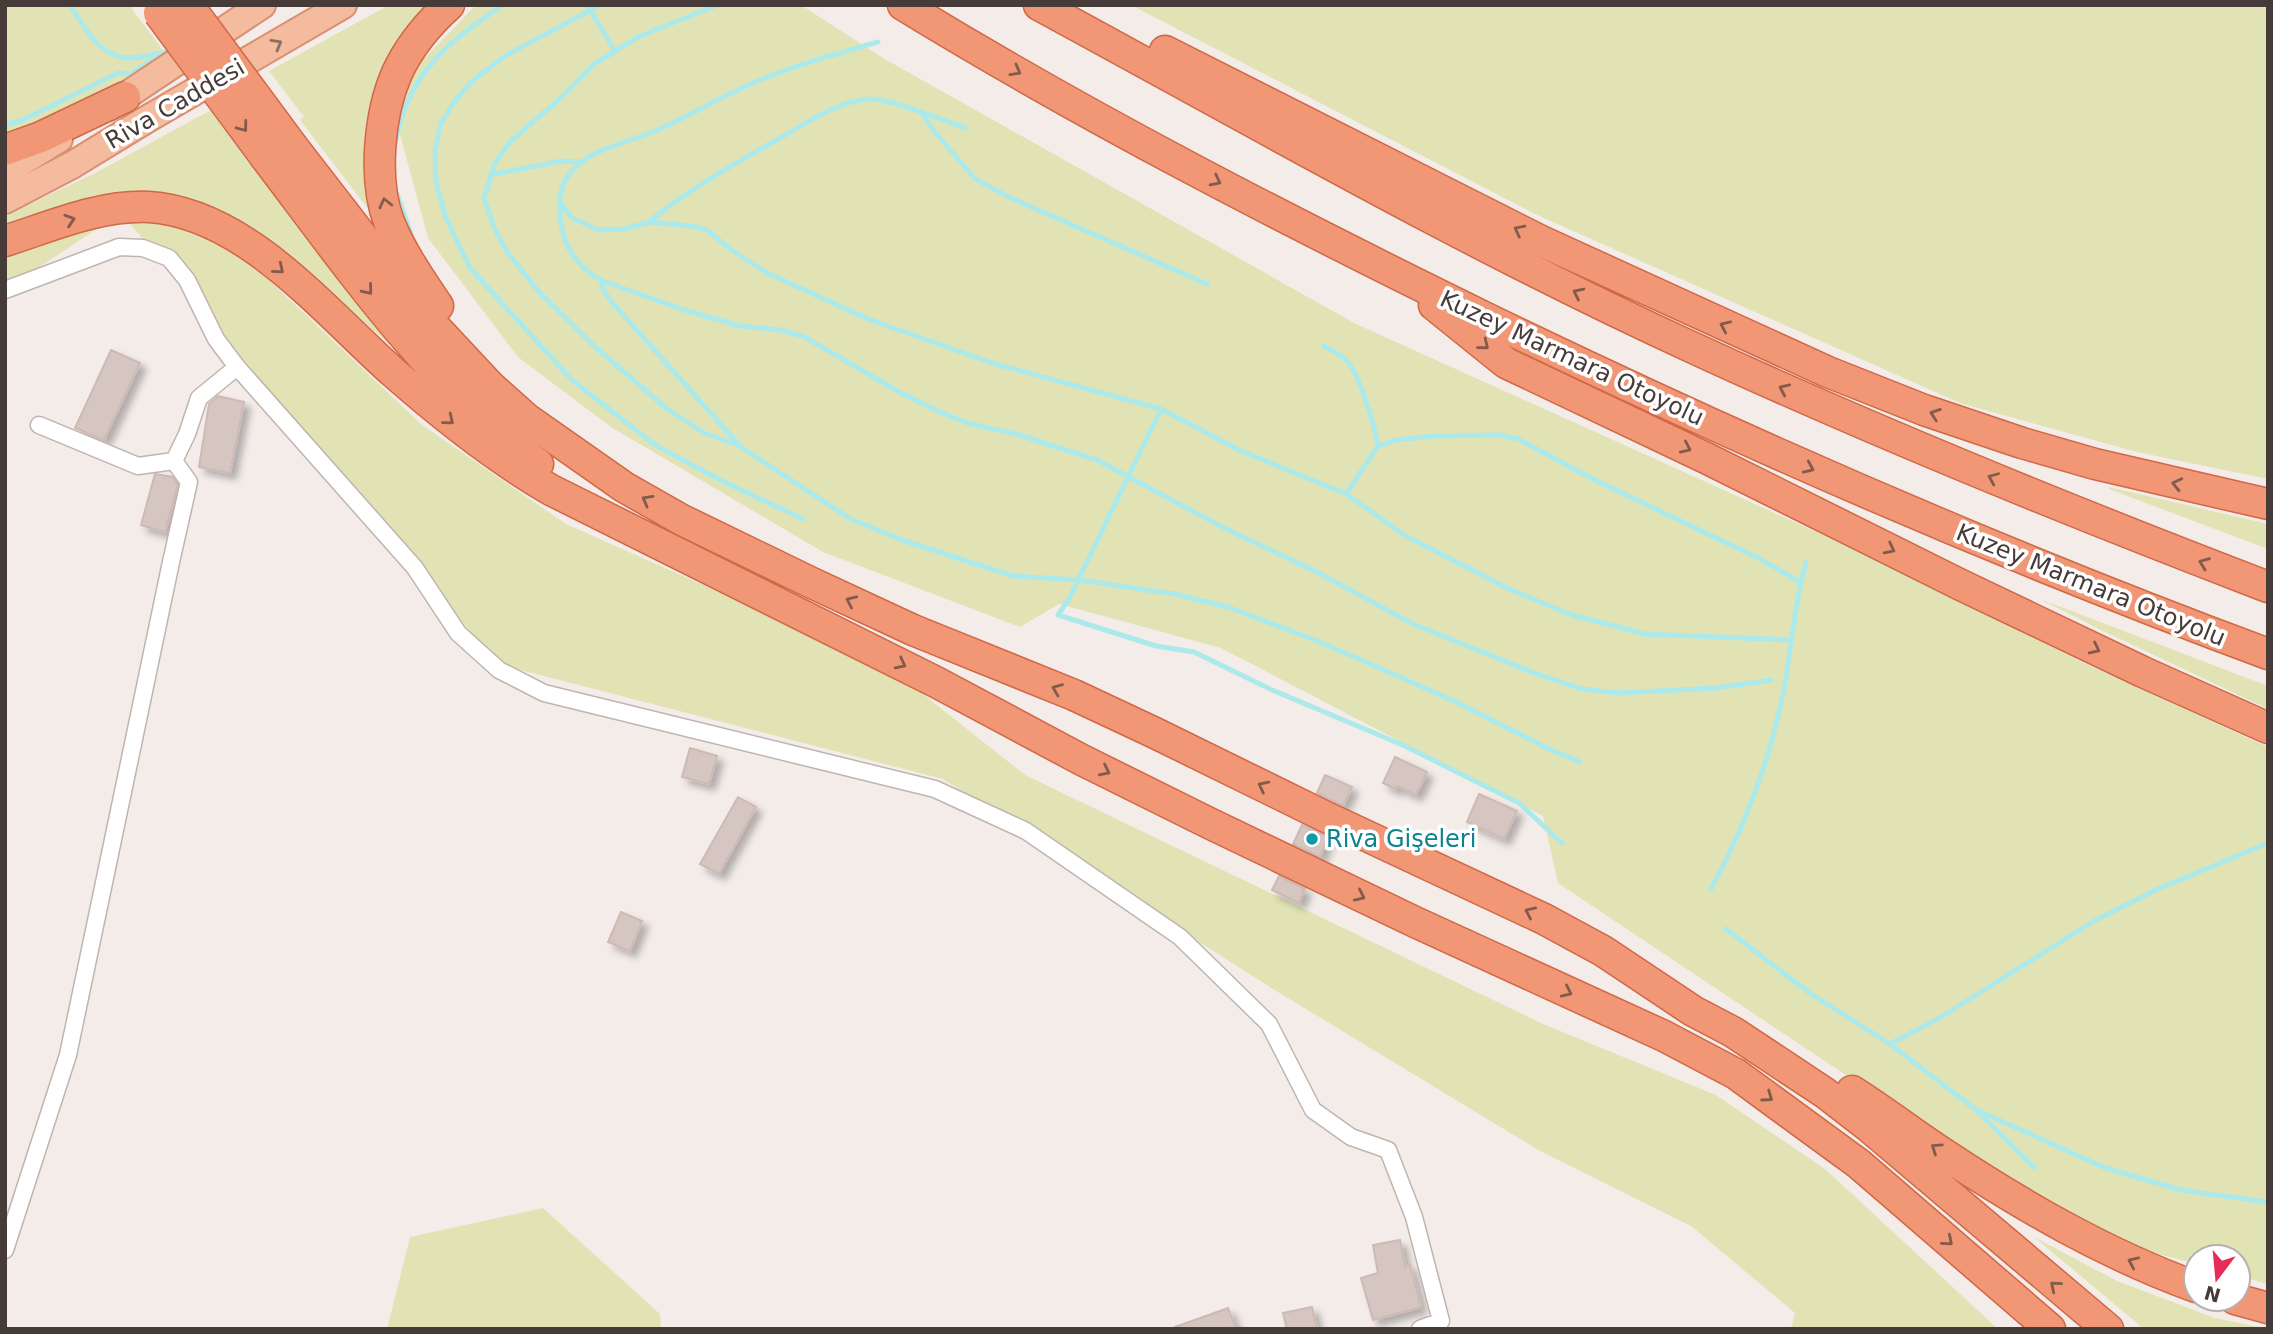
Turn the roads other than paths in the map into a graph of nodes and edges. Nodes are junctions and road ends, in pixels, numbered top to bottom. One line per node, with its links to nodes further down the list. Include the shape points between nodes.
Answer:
1 (188, 5): 11 (highway, bridge)
2 (262, 5): 9 (main road, Riva Caddesi)
3 (343, 5): 13 (main road, Riva Caddesi, one-way to 3)
4 (449, 5): 20 (highway, one-way to 4, via 490,368 451,324 409,262 389,221 380,168 390,94 419,37)
5 (903, 5): 15 (highway, Kuzey Marmara Otoyolu, one-way to 15, via 1163,154)
6 (1039, 5): 22 (highway, one-way to 6, via 2047,501 1686,345 1522,266)
7 (1059, 5): 21 (highway, one-way to 7, via 2021,443 1828,372 1541,241 1168,53)
8 (156, 9): 11 (highway, one-way to 11, bridge)
9 (125, 97): 10 (highway); 12 (main road, Riva Caddesi)
10 (5, 150)
11 (280, 153): 20 (highway, via 490,386 527,419); 23 (highway, one-way to 23, via 412,344 460,396 531,458 631,527)
12 (5, 172)
13 (5, 200)
14 (5, 242): 23 (highway, one-way to 23, via 85,215 130,207 173,211 215,225 266,258 436,410 518,471)
15 (1392, 272): 24 (highway, Kuzey Marmara Otoyolu, one-way to 24, via 1643,393 1899,508); 25 (highway, one-way to 25, via 1506,363 1961,585)
16 (5, 290): 17 (street, via 119,247 143,248 169,258 187,280 216,339)
17 (237, 367): 19 (street, via 199,398); 29 (street, via 415,568 458,633 499,670 544,693 935,789 1026,831 1180,937 1269,1024 1313,1110 1351,1137 1388,1150 1414,1217 1441,1321)
18 (39, 425): 19 (street, via 138,466)
19 (174, 461): 27 (street, via 190,481 68,1055)
20 (591, 464): 26 (highway, one-way to 20, via 1544,919 1074,695 788,572 682,520)
21 (2268, 504)
22 (2268, 587)
23 (774, 602): 30 (highway, one-way to 30, via 1298,867 1664,1036 1736,1074 1859,1164)
24 (2268, 654)
25 (2268, 728)
26 (1693, 1010): 28 (highway, one-way to 26, via 2093,1244 1764,1036); 31 (highway, one-way to 26, via 1825,1093)
27 (5, 1250)
28 (2182, 1282)
29 (1420, 1329)
30 (2050, 1329)
31 (2108, 1329)

